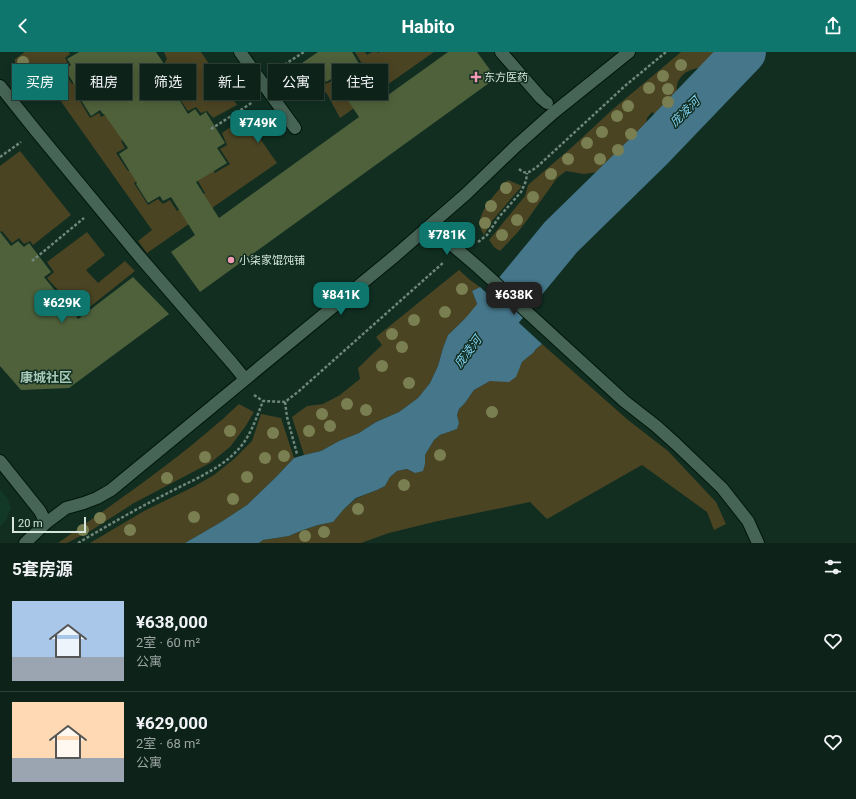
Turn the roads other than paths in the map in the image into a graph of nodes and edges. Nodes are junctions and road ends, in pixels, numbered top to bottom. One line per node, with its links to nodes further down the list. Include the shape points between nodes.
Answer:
1 (240, 52): 6 (street)
2 (501, 52): 5 (street)
3 (629, 52): 7 (street, via 554,112)
4 (0, 86): 8 (street, via 140,258)
5 (547, 103)
6 (295, 128)
7 (430, 226): 8 (street); 12 (street, via 624,401 656,426 722,488 748,521)
8 (245, 379): 10 (street, via 111,490 97,498 66,508)
9 (0, 461): 10 (street, via 40,511)
10 (46, 523): 11 (street)
11 (25, 543)
12 (758, 543)

